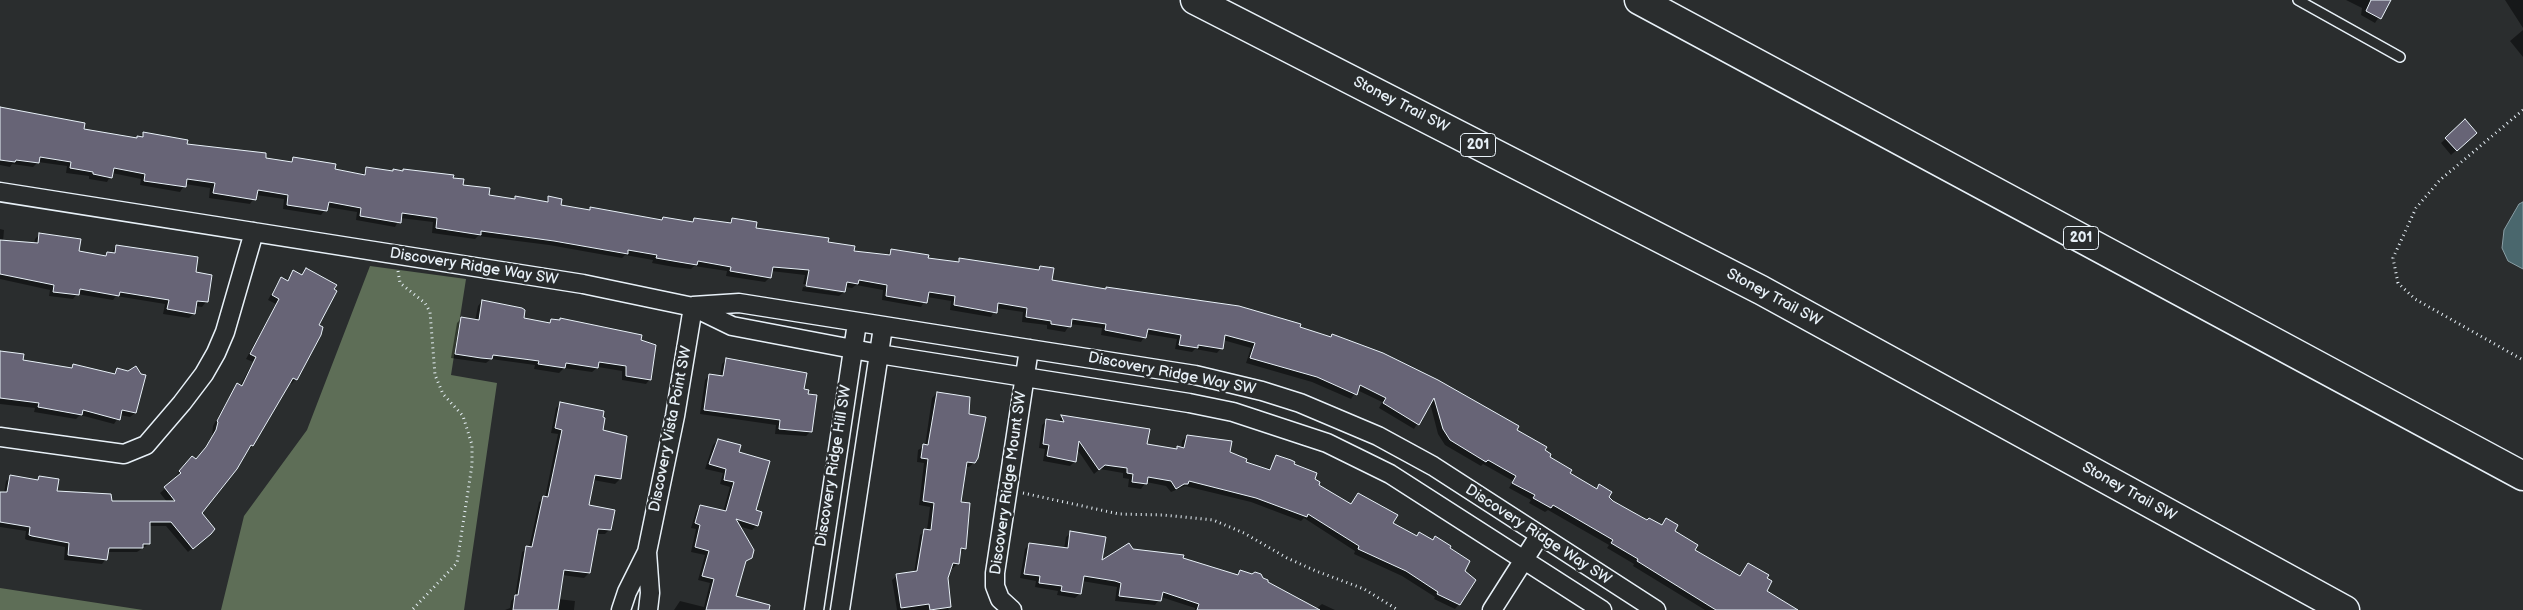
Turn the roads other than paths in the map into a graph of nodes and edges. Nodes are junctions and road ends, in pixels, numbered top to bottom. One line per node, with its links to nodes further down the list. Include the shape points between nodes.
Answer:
1 (1195, 0): 29 (highway, Stoney Trail SW / 201, via 1761,290)
2 (1639, 0): 17 (highway, 201)
3 (2298, 0): 4 (lane)
4 (2400, 57)
5 (0, 192): 6 (street, Discovery Ridge Way SW)
6 (254, 232): 7 (street, Discovery Ridge Way SW, via 540,276); 16 (street, via 216,353 193,388 146,445 124,454)
7 (693, 306): 8 (street, Discovery Ridge Way SW, via 739,303); 10 (street, Discovery Ridge Way SW, via 732,326); 19 (street, Discovery Vista Point SW, via 675,416)
8 (857, 323): 9 (street, Discovery Ridge Way SW); 10 (street, Discovery Ridge Hill SW)
9 (883, 327): 11 (street, Discovery Ridge Way SW); 12 (street, Discovery Ridge Hill SW)
10 (852, 349): 12 (street, Discovery Ridge Way SW); 23 (street, Discovery Ridge Hill SW)
11 (1030, 349): 13 (street, Discovery Ridge Mount SW); 14 (street, Discovery Ridge Way SW, via 1195,376)
12 (878, 354): 13 (street, Discovery Ridge Way SW); 24 (street, Discovery Ridge Hill SW)
13 (1025, 377): 15 (street, Discovery Ridge Way SW, via 1190,403); 25 (street, Discovery Ridge Mount SW, via 995,574 1000,599)
14 (1300, 403): 15 (street); 18 (street, Discovery Ridge Way SW, via 1402,448)
15 (1291, 429): 20 (street, Discovery Ridge Way SW, via 1390,474)
16 (0, 436)
17 (2523, 476)
18 (1539, 536): 20 (street); 28 (street, Discovery Ridge Way SW)
19 (647, 552): 21 (street, Discovery Vista Point SW); 22 (street, Discovery Vista Point SW)
20 (1524, 560): 26 (street); 27 (street, Discovery Ridge Way SW)
21 (621, 610)
22 (648, 610)
23 (814, 610)
24 (840, 610)
25 (1012, 610)
26 (1492, 610)
27 (1602, 610)
28 (1656, 610)
29 (2345, 610)

